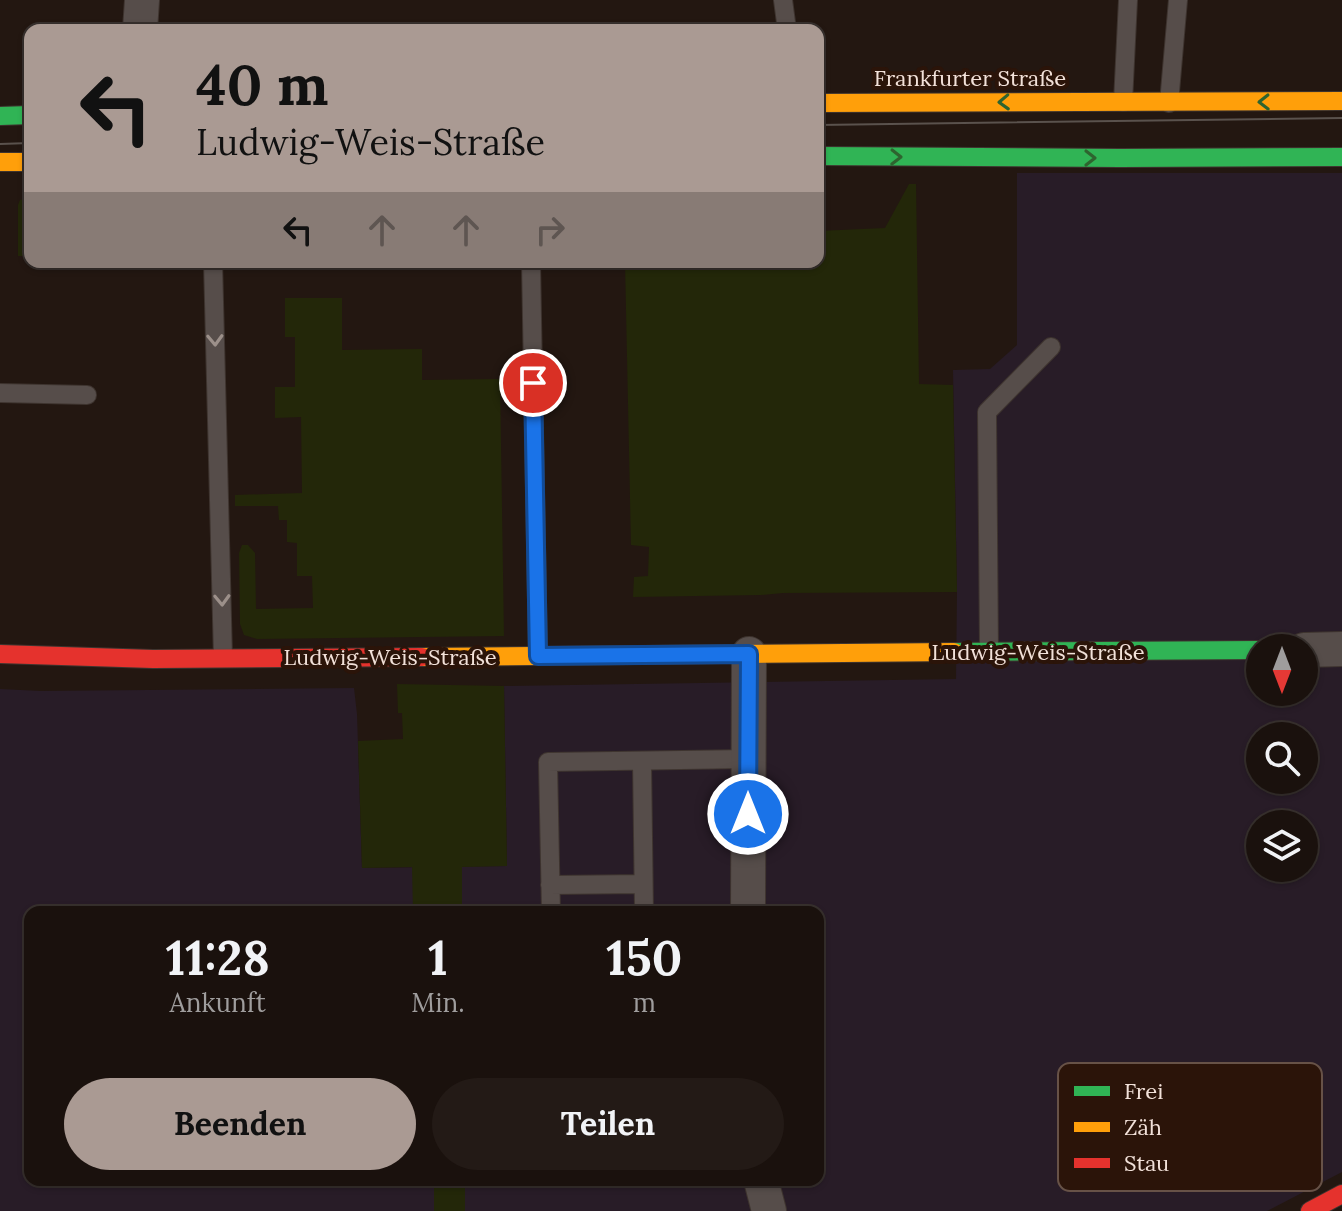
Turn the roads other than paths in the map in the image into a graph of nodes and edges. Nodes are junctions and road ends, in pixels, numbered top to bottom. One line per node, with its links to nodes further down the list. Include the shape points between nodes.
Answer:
1 (142, 0): 5 (street)
2 (783, 0): 6 (lane)
3 (1128, 0): 8 (lane)
4 (1178, 0): 10 (lane)
5 (140, 24)
6 (786, 24)
7 (1342, 101): 10 (street, Frankfurter Straße, one-way to 10)
8 (1123, 102): 9 (street, Frankfurter Straße, one-way to 9); 10 (street, Frankfurter Straße); 13 (street)
9 (824, 103)
10 (1169, 103)
11 (24, 115): 12 (street)
12 (0, 116)
13 (1122, 122)
14 (824, 156): 16 (street, one-way to 16)
15 (1342, 157): 16 (street, one-way to 15, via 1121,152)
16 (1048, 158): 19 (lane)
17 (0, 162): 18 (street)
18 (24, 162)
19 (1047, 179)
20 (213, 268): 32 (lane, one-way to 32)
21 (531, 268): 31 (lane)
22 (1051, 347): 28 (lane, via 987,412)
23 (0, 393): 24 (lane)
24 (87, 395)
25 (1342, 649): 27 (street)
26 (1246, 650): 28 (street, Ludwig-Weis-Straße)
27 (1318, 650)
28 (989, 652): 30 (street, Ludwig-Weis-Straße)
29 (0, 654): 32 (street, Ludwig-Weis-Straße)
30 (749, 654): 31 (street, Ludwig-Weis-Straße); 33 (street)
31 (538, 656): 32 (street, Ludwig-Weis-Straße)
32 (223, 658)
33 (748, 759): 34 (lane); 39 (street)
34 (642, 761): 35 (lane); 36 (lane, via 548,762)
35 (643, 884): 36 (lane); 38 (lane)
36 (550, 885): 37 (lane)
37 (551, 906)
38 (644, 906)
39 (748, 906)
40 (763, 1186): 42 (street)
41 (1342, 1194): 43 (street)
42 (769, 1211)
43 (1310, 1211)

